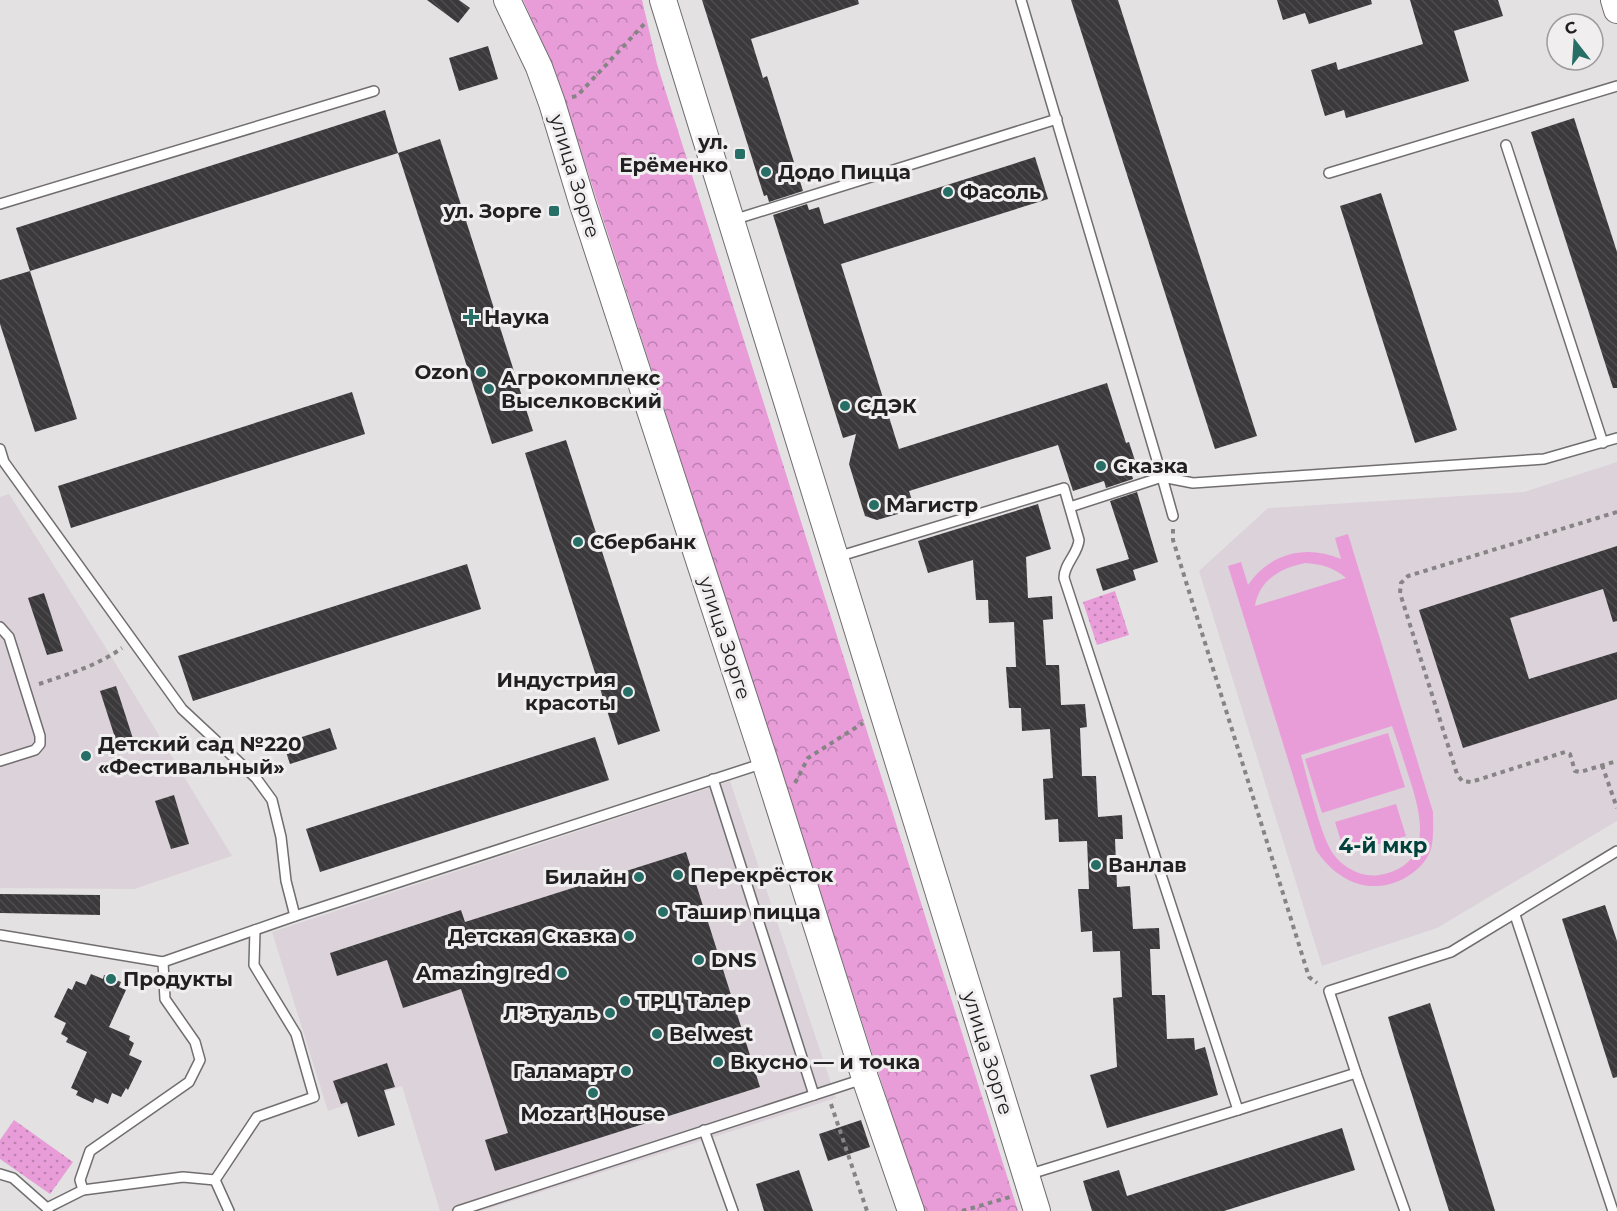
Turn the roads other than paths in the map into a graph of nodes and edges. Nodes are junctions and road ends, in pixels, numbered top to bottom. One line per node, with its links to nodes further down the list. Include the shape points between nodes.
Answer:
1 (507, 0): 23 (main road, улица Зорге, via 552,103)
2 (1021, 0): 8 (lane)
3 (1614, 0): 5 (main road)
4 (665, 7): 12 (main road, улица Зорге)
5 (1617, 10)
6 (1617, 86): 10 (lane)
7 (374, 91): 11 (lane)
8 (1057, 119): 12 (lane); 17 (lane)
9 (1506, 145): 14 (lane)
10 (1329, 173)
11 (0, 204)
12 (731, 221): 20 (main road, улица Зорге)
13 (1617, 438): 14 (lane)
14 (1603, 443): 17 (lane, via 1544,459 1193,483)
15 (0, 448): 16 (lane)
16 (2, 463): 27 (lane, via 182,709 256,778 272,800)
17 (1162, 477): 18 (lane); 19 (lane)
18 (1070, 507): 20 (lane, via 1064,488); 34 (lane, via 1079,545 1064,578)
19 (1173, 516)
20 (835, 558): 39 (main road, улица Зорге)
21 (0, 627): 22 (lane, via 9,637 40,736 35,750)
22 (0, 761)
23 (765, 762): 24 (lane); 32 (main road, улица Зорге)
24 (713, 779): 27 (lane); 33 (lane)
25 (1617, 851): 26 (lane)
26 (1515, 915): 31 (lane, via 1451,952 1329,992); 46 (lane)
27 (296, 916): 28 (lane)
28 (255, 930): 30 (lane); 37 (lane, via 254,965 296,1034 314,1097 258,1118)
29 (0, 935): 30 (lane)
30 (163, 962): 38 (lane, via 165,999 195,1042 200,1060 189,1082 90,1151 80,1180)
31 (1356, 1073): 34 (lane); 45 (lane)
32 (865, 1078): 33 (lane); 44 (main road, улица Зорге)
33 (814, 1095): 35 (lane)
34 (1238, 1110): 39 (lane)
35 (704, 1130): 42 (lane); 43 (lane)
36 (0, 1173): 40 (lane, via 13,1178)
37 (215, 1180): 38 (lane, via 183,1177); 41 (lane)
38 (83, 1190): 40 (lane)
39 (1031, 1193)
40 (48, 1210)
41 (229, 1211)
42 (458, 1211)
43 (733, 1211)
44 (911, 1211)
45 (1405, 1211)
46 (1613, 1211)

